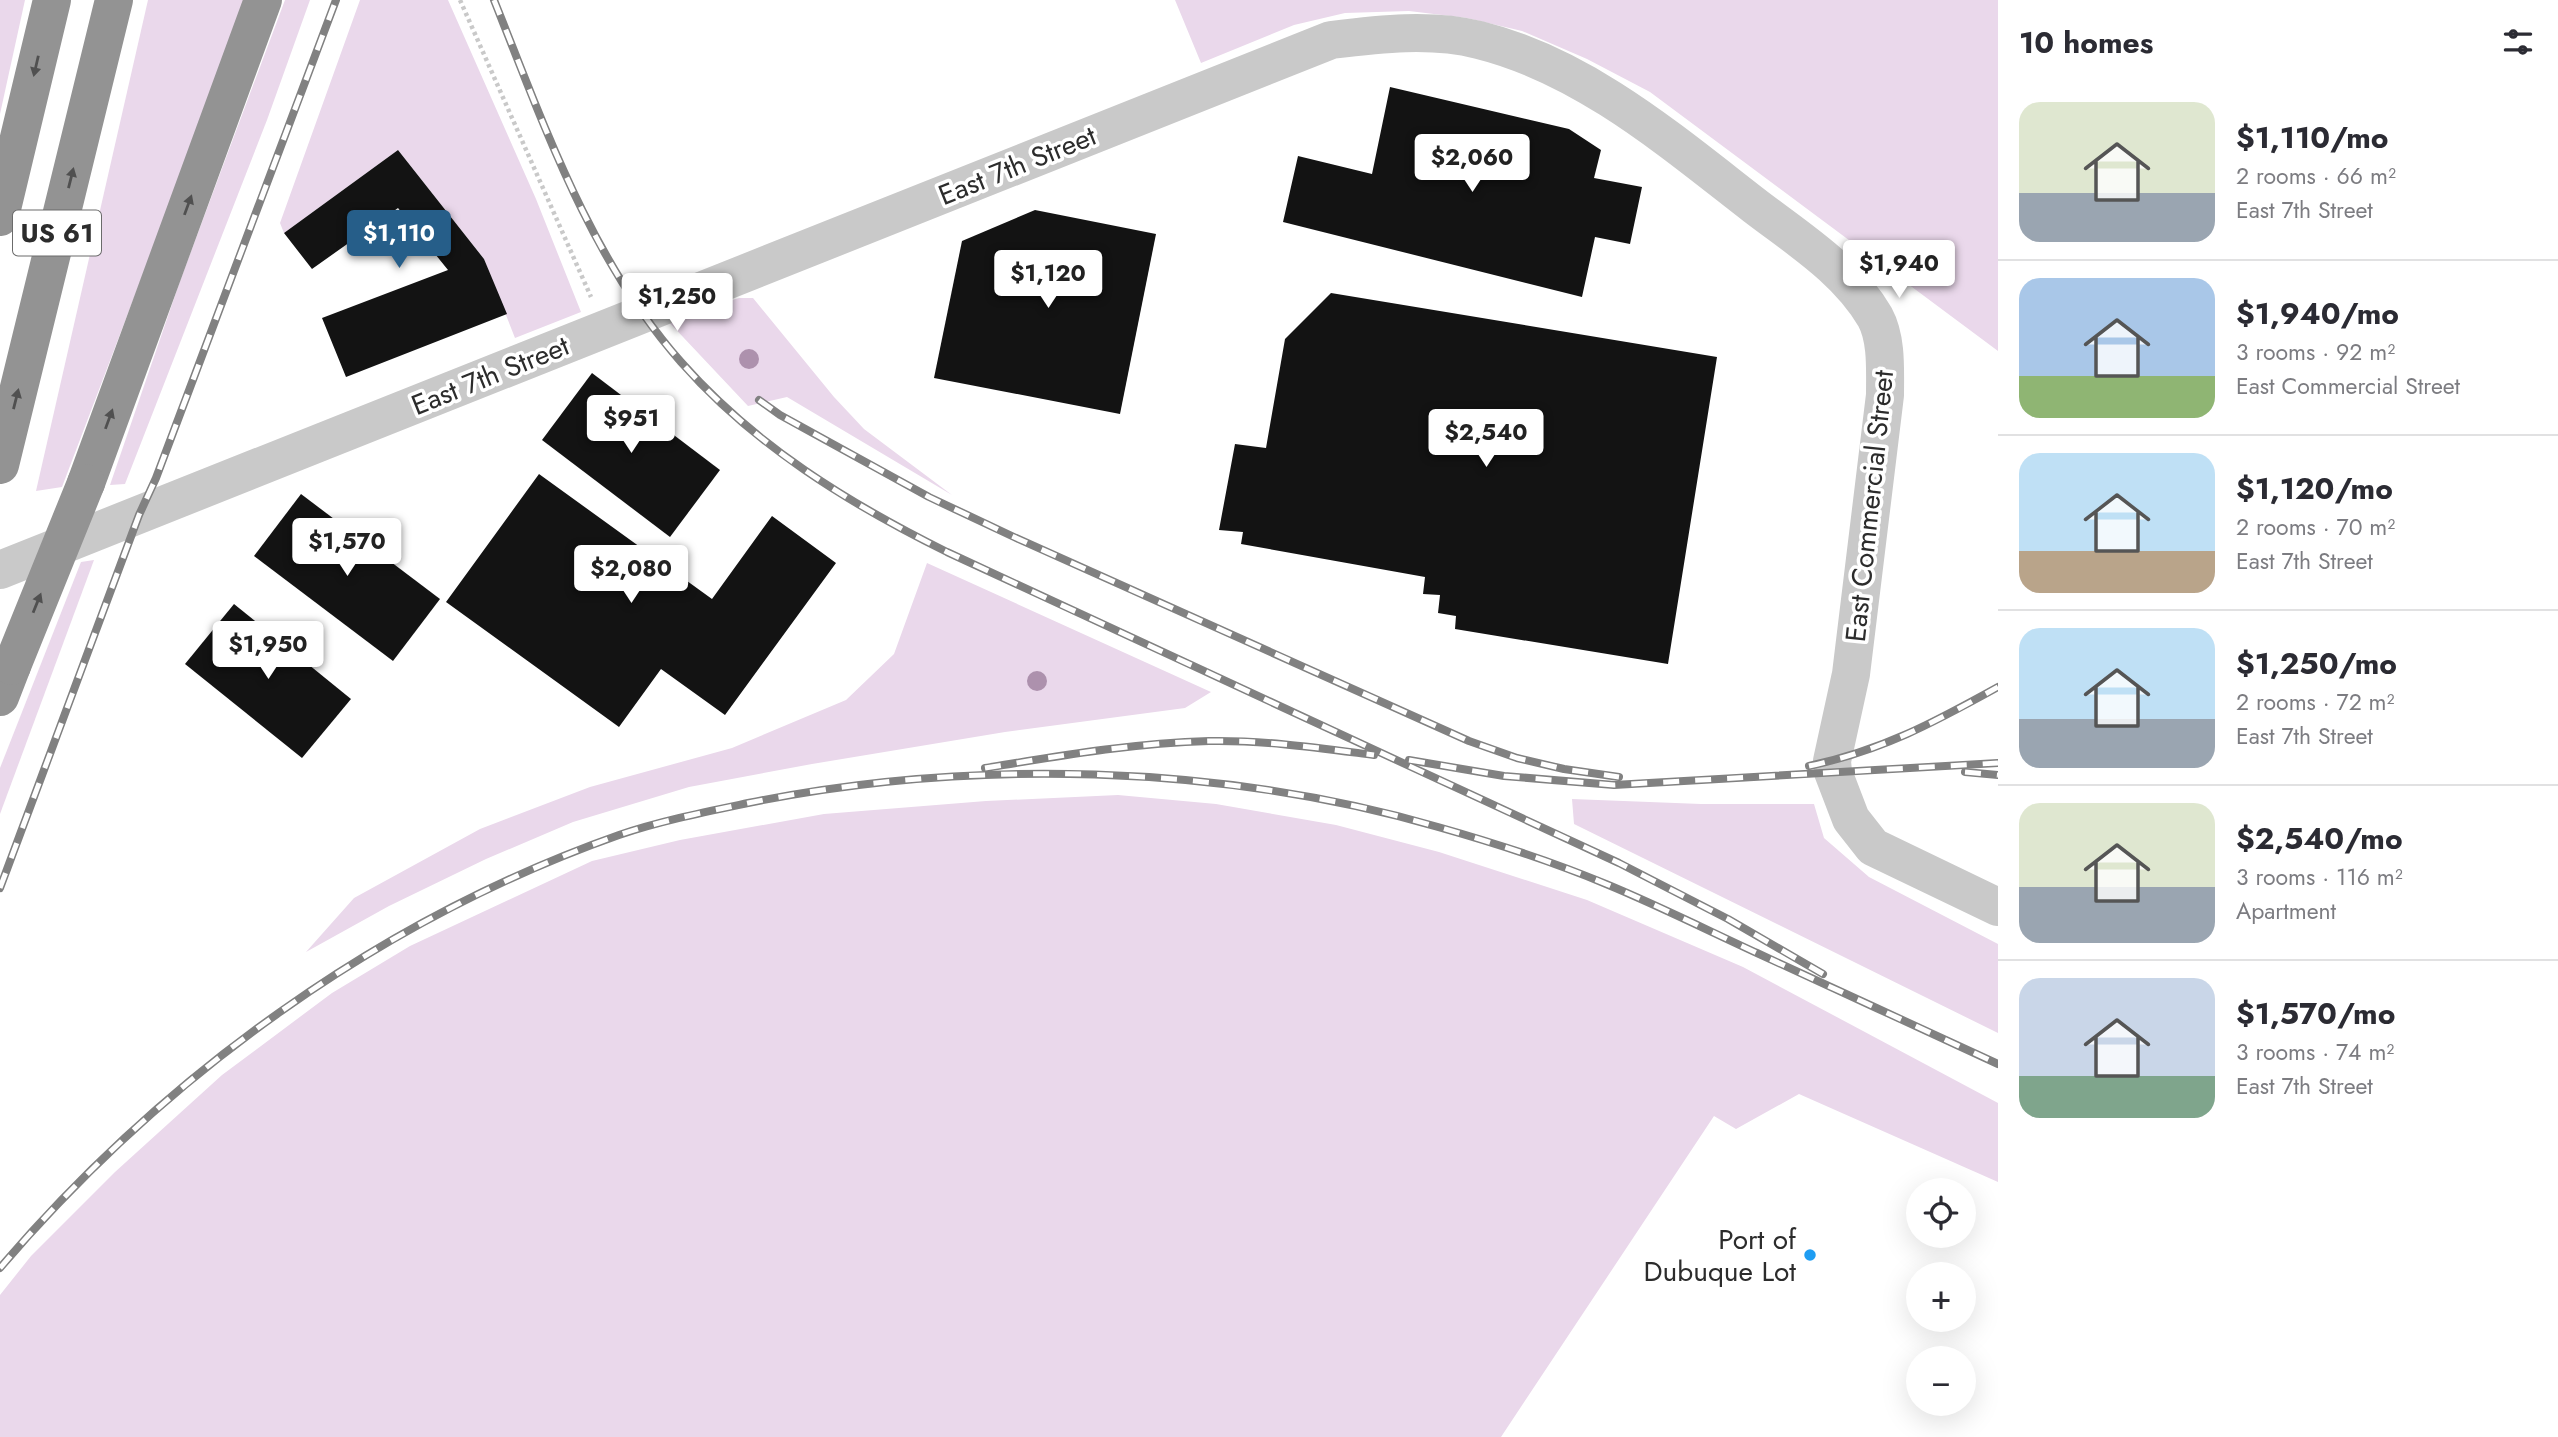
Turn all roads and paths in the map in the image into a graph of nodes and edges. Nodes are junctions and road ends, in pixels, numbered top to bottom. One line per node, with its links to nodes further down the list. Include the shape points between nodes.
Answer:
1 (52, 0): 6 (highway, US 61, one-way to 6)
2 (114, 0): 8 (highway, US 61, one-way to 2)
3 (263, 0): 10 (highway, one-way to 3, bridge, via 86,483)
4 (460, 0): 7 (path)
5 (1331, 40): 7 (street, East 7th Street); 11 (street, East Commercial Street, via 1426,34 1478,40 1540,60 1607,97 1682,150 1854,285 1876,320 1885,354 1885,395 1851,674 1833,772 1851,819 1873,847)
6 (0, 216)
7 (606, 330): 9 (street, East 7th Street)
8 (0, 465)
9 (0, 570)
10 (6, 682)
11 (1998, 907)

